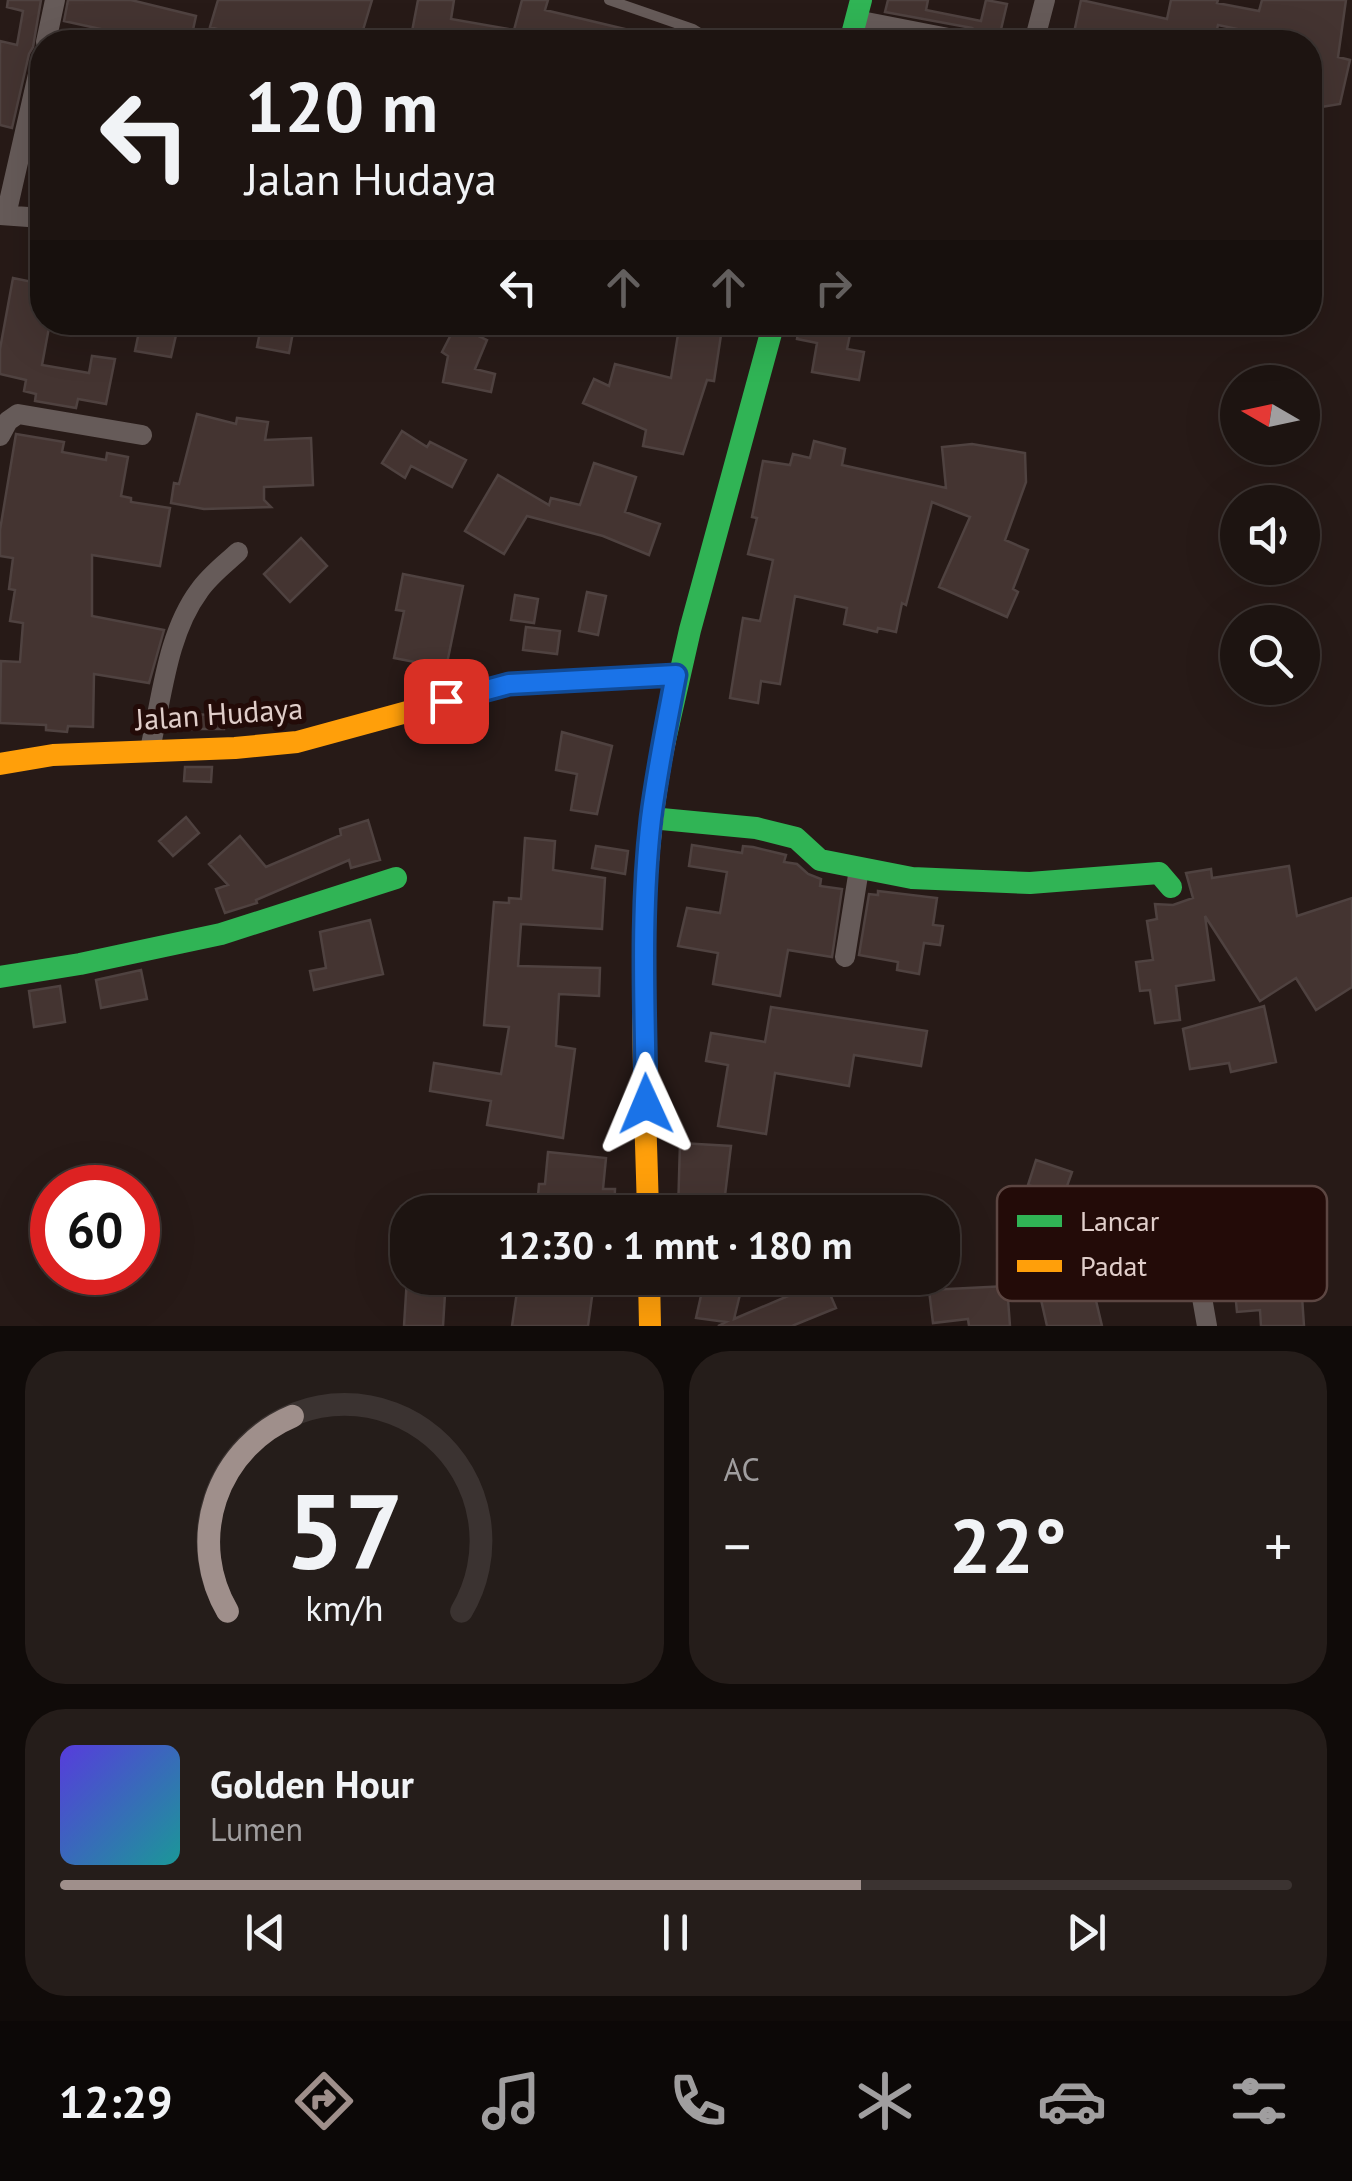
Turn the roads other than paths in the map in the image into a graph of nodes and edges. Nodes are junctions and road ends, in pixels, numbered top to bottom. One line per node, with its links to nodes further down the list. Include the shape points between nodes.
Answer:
1 (55, 0): 5 (street)
2 (609, 0): 6 (lane)
3 (1044, 0): 8 (street)
4 (856, 21): 7 (street)
5 (49, 30)
6 (695, 30)
7 (904, 30)
8 (1037, 30)
9 (30, 105): 10 (street)
10 (3, 215): 11 (street)
11 (30, 217)
12 (770, 335): 16 (street)
13 (142, 435): 14 (street, via 18,414)
14 (0, 436)
15 (238, 552): 17 (street, via 189,605)
16 (676, 675): 17 (street, Jalan Hudaya, via 509,684 297,742); 19 (street)
17 (150, 750): 18 (street, Jalan Hudaya)
18 (0, 764)
19 (652, 818): 20 (street, via 796,838 820,860); 25 (street, via 644,958)
20 (859, 870): 22 (street, via 1030,883 1159,872); 23 (street)
21 (396, 878): 24 (street, via 220,934)
22 (1171, 887)
23 (844, 957)
24 (0, 977)
25 (648, 1195)
26 (645, 1295): 28 (street)
27 (1202, 1301): 29 (street)
28 (650, 1326)
29 (1206, 1326)

